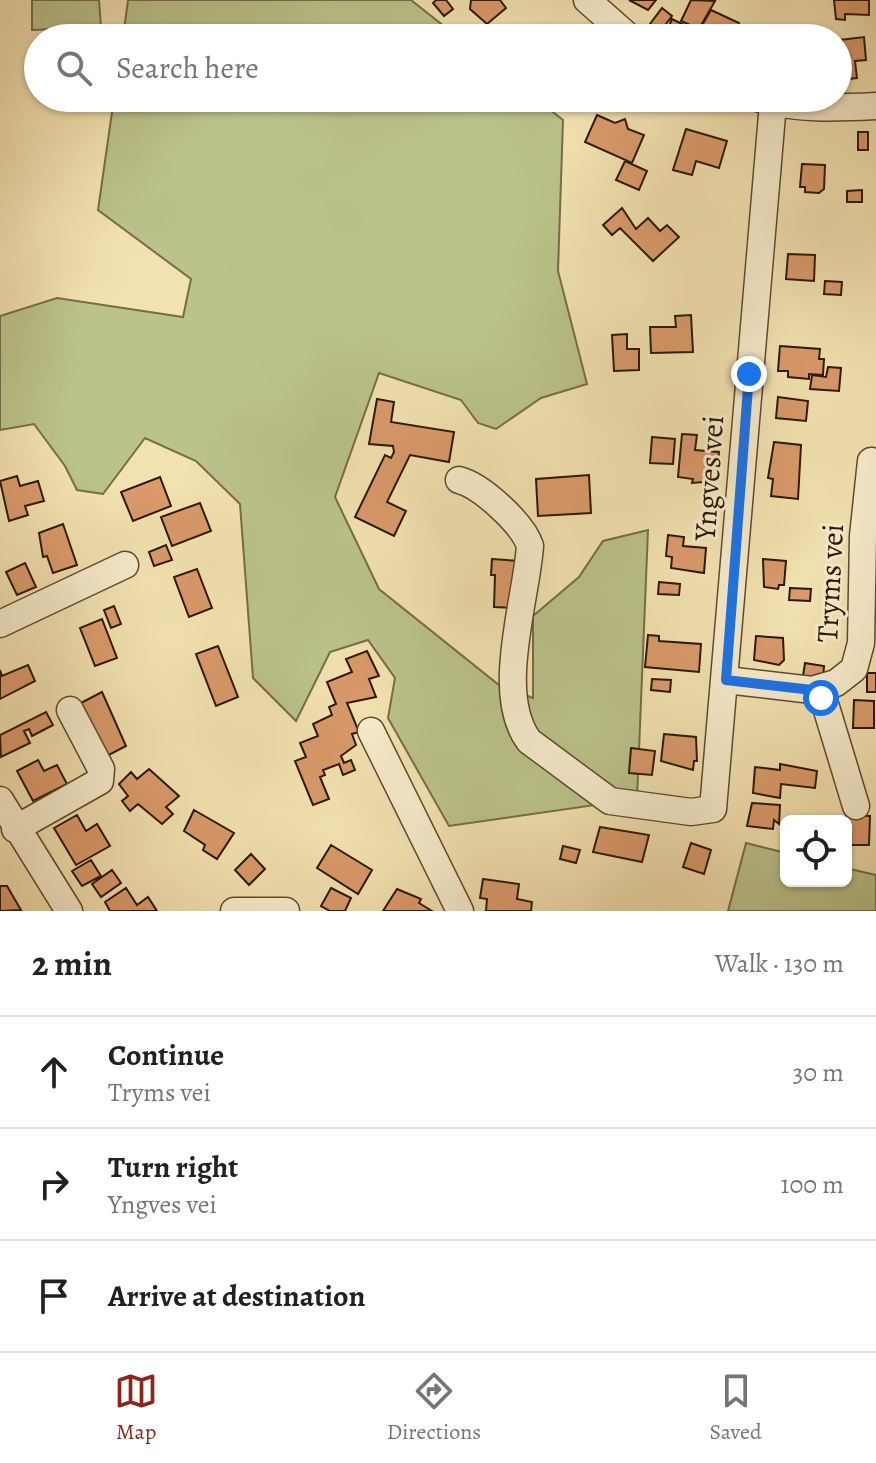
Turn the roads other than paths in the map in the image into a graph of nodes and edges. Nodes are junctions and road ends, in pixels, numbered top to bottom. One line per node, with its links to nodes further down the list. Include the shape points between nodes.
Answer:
1 (587, 0): 2 (street)
2 (614, 24)
3 (876, 106): 4 (street)
4 (852, 107)
5 (764, 112): 10 (street, Yngves vei)
6 (871, 461): 11 (street, Tryms vei, via 858,658 847,677)
7 (459, 480): 10 (street, Yngves vei, via 489,497 530,546 513,695 529,741 610,801 691,812 713,809)
8 (125, 565): 9 (street)
9 (0, 624)
10 (726, 680): 11 (street, Tryms vei)
11 (812, 690): 15 (street, via 826,707)
12 (70, 710): 16 (street, via 101,769 100,781)
13 (371, 731): 20 (street)
14 (0, 800): 16 (street)
15 (856, 806)
16 (15, 829): 17 (street)
17 (69, 911)
18 (234, 911): 19 (street)
19 (286, 911)
20 (460, 911)

